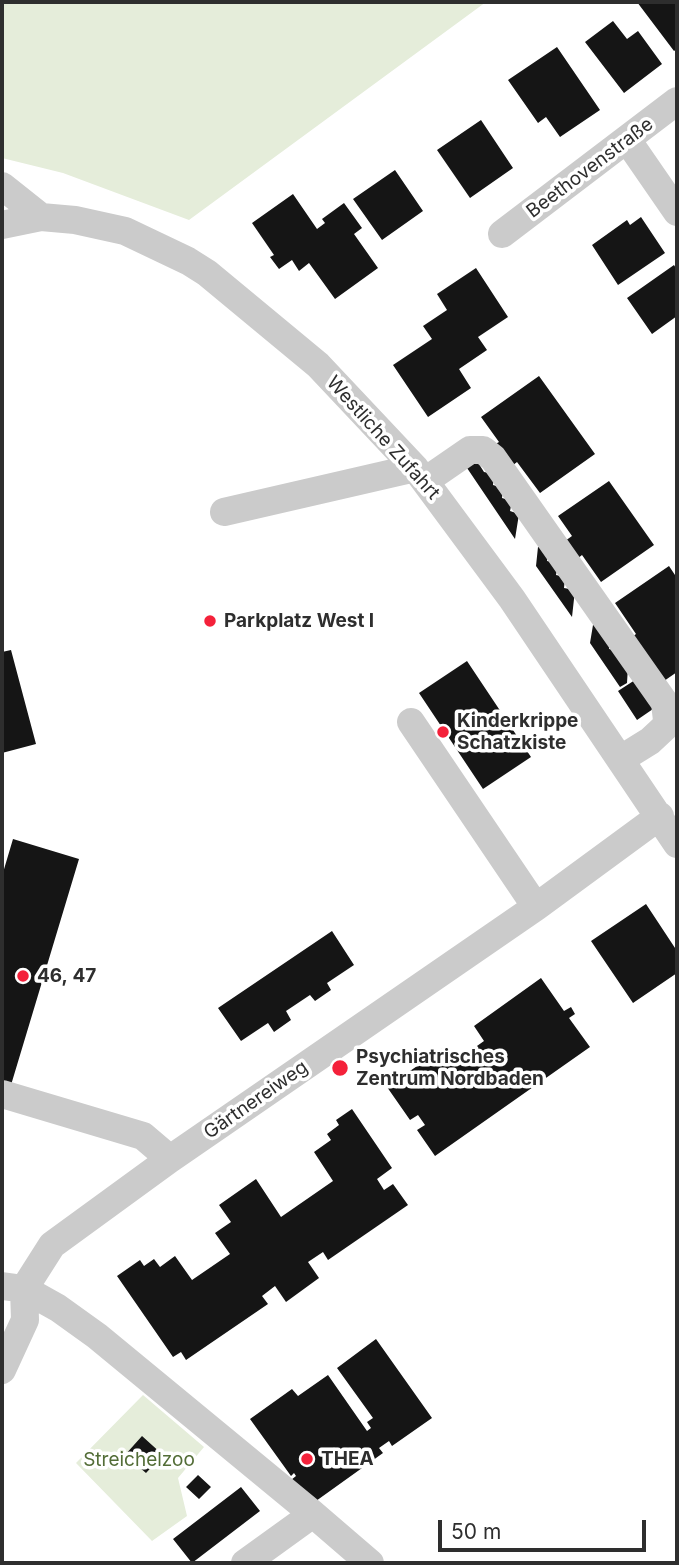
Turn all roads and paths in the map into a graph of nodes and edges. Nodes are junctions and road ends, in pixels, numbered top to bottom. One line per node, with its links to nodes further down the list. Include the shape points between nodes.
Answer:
1 (677, 101): 2 (street, Beethovenstraße)
2 (628, 141): 4 (street); 7 (street, Beethovenstraße)
3 (2, 186): 5 (street)
4 (677, 212)
5 (41, 217): 6 (street, Westliche Zufahrt); 8 (street, Westliche Zufahrt, via 125,231 207,274 318,365)
6 (2, 225)
7 (502, 234)
8 (420, 475): 9 (street); 11 (street, Westliche Zufahrt, via 521,611); 11 (street, via 470,450 483,450 493,458 665,703 665,727)
9 (224, 513)
10 (411, 722): 14 (street)
11 (621, 759): 12 (street, Westliche Zufahrt)
12 (660, 816): 13 (street, Westliche Zufahrt); 14 (street, Gärtnereiweg)
13 (677, 844)
14 (536, 907): 16 (street, Gärtnereiweg)
15 (2, 1094): 16 (street, via 143,1136)
16 (170, 1160): 17 (street, Gärtnereiweg, via 52,1245)
17 (13, 1287): 18 (street, via 25,1320); 19 (street, via 58,1308 97,1336)
18 (2, 1370)
19 (313, 1514): 20 (street); 21 (street)
20 (338, 1553): 22 (street)
21 (246, 1563)
22 (370, 1563)

